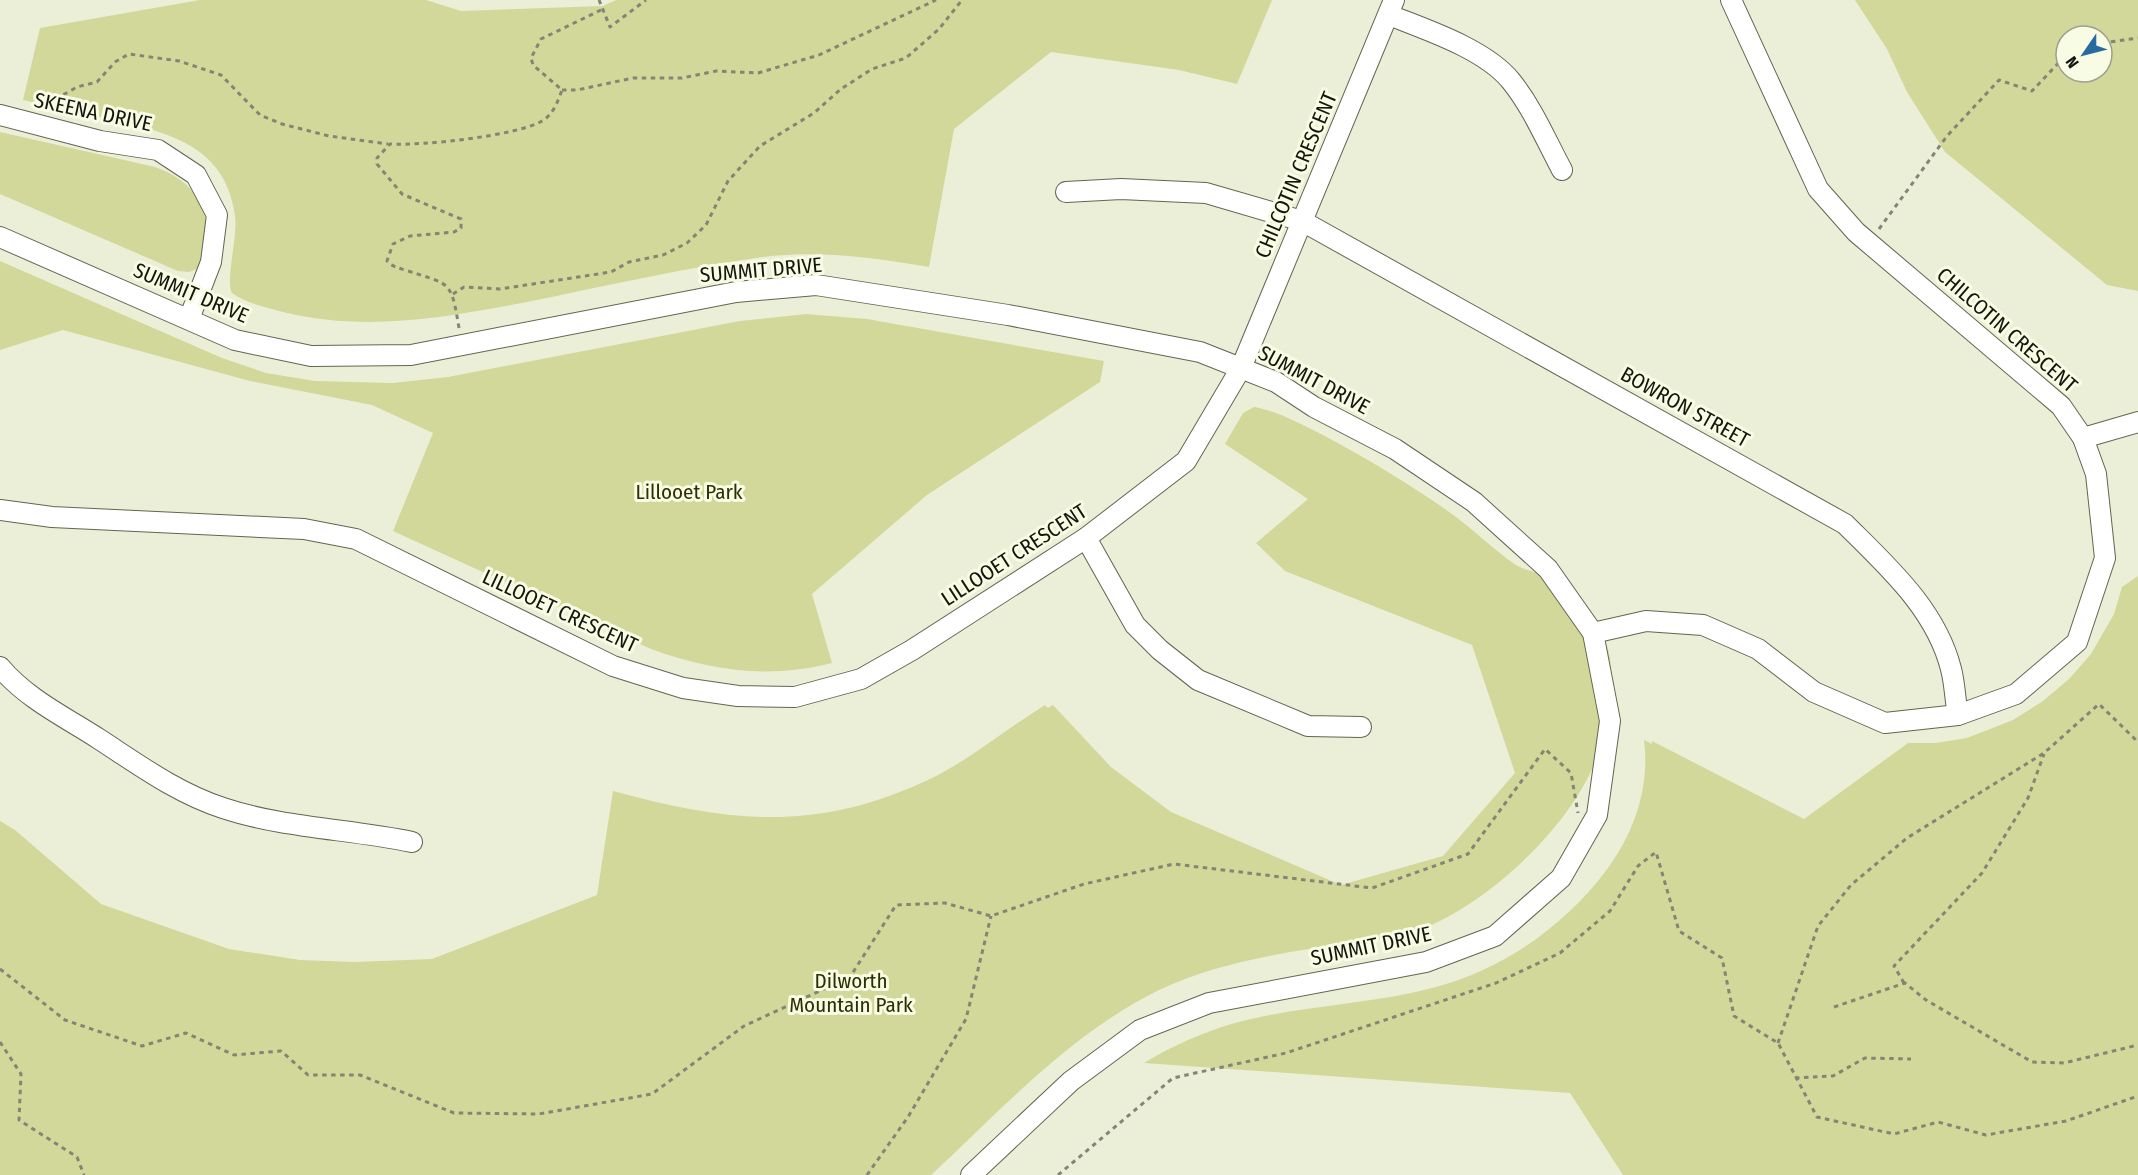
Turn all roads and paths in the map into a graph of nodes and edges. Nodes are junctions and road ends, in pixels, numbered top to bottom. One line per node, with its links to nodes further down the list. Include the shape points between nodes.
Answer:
1 (599, 0): 7 (path)
2 (646, 0): 7 (path, via 610,27)
3 (936, 0): 11 (path, via 819,55 758,73 716,71 682,78 633,78)
4 (962, 0): 20 (path, via 939,29 906,58 872,69 814,113 760,146 728,181 706,225 687,243 611,272 500,289 464,287)
5 (1731, 0): 19 (street, CHILCOTIN CRESCENT, via 1818,189)
6 (1392, 8): 15 (street, via 1482,57 1510,80); 17 (street, CHILCOTIN CRESCENT)
7 (601, 10): 11 (path, via 541,39 531,58)
8 (2138, 38): 9 (path)
9 (2114, 42)
10 (2054, 68): 19 (path, via 2032,91 2000,80 1947,136)
11 (562, 90): 14 (path, via 557,105 543,121 492,135)
12 (0, 115): 13 (street, SKEENA DRIVE)
13 (26, 122): 14 (path, via 35,110 77,87 97,82 129,54 179,61 221,75 260,116 282,124 328,136); 21 (street, SKEENA DRIVE, via 100,141 158,150 196,175 217,215 211,262)
14 (390, 144): 20 (path, via 377,158 377,164 391,183 412,200 461,219 461,228 410,236 393,244 387,261 393,267 445,283)
15 (1562, 170)
16 (1066, 192): 17 (street, BOWRON STREET, via 1121,189 1206,193)
17 (1302, 221): 23 (street, CHILCOTIN CRESCENT); 30 (street, BOWRON STREET, via 1845,524 1894,573 1929,617 1951,668)
18 (0, 237): 21 (street, SUMMIT DRIVE)
19 (1869, 242): 25 (street, CHILCOTIN CRESCENT, via 2061,406)
20 (452, 294): 22 (path)
21 (189, 319): 22 (street, SUMMIT DRIVE, via 235,339 311,356 411,355)
22 (461, 345): 23 (street, SUMMIT DRIVE, via 736,292 816,285 1008,315 1200,352)
23 (1241, 368): 27 (street, LILLOOET CRESCENT, via 1186,461); 28 (street, SUMMIT DRIVE, via 1276,382 1395,449 1474,502 1548,570)
24 (2138, 422): 25 (street)
25 (2083, 438): 30 (street, CHILCOTIN CRESCENT, via 2096,474 2105,558 2077,642 2016,694)
26 (0, 510): 27 (street, LILLOOET CRESCENT, via 52,517 304,529 356,539 613,666 682,688 738,696 795,697 861,679 912,651)
27 (1086, 538): 31 (street, via 1135,625 1198,680 1308,726)
28 (1593, 633): 30 (street, CHILCOTIN CRESCENT, via 1646,621 1703,625 1758,649 1814,692 1885,723); 34 (street, SUMMIT DRIVE, via 1610,721 1597,815)
29 (0, 667): 35 (street, via 52,712 161,780 223,808)
30 (1958, 715)
31 (1361, 728)
32 (2138, 742): 33 (path, via 2099,704)
33 (2044, 753): 38 (path, via 2028,798 1982,873 1894,966); 41 (path, via 1907,838 1851,885 1818,926)
34 (1583, 840): 36 (path, via 1570,773 1545,749 1468,854 1371,888 1174,864 1084,884); 48 (street, SUMMIT DRIVE, via 1561,878 1494,936 1426,962 1209,1003 1140,1029 1071,1081)
35 (412, 842)
36 (991, 916): 37 (path, via 945,903 896,905 850,977 744,1026 652,1094 539,1114 454,1113 360,1075 308,1075 281,1051 234,1055 186,1033 142,1046 65,1020); 47 (path, via 966,1019 908,1117)
37 (0, 969)
38 (1905, 983): 39 (path); 42 (path, via 1926,1000 2032,1062 2064,1063)
39 (1834, 1007)
40 (0, 1042): 46 (path, via 21,1074 19,1120 77,1157)
41 (1778, 1043): 44 (path); 49 (path, via 1734,1016 1722,958 1678,931 1656,852 1638,866 1610,911 1560,952 1497,983 1286,1053 1173,1078)
42 (2138, 1045)
43 (1911, 1059): 44 (path, via 1864,1058 1833,1076)
44 (1794, 1078): 45 (path, via 1817,1117 1894,1134 1938,1122 1986,1135 2066,1121)
45 (2138, 1096)
46 (84, 1175)
47 (867, 1175)
48 (970, 1175)
49 (1058, 1175)

